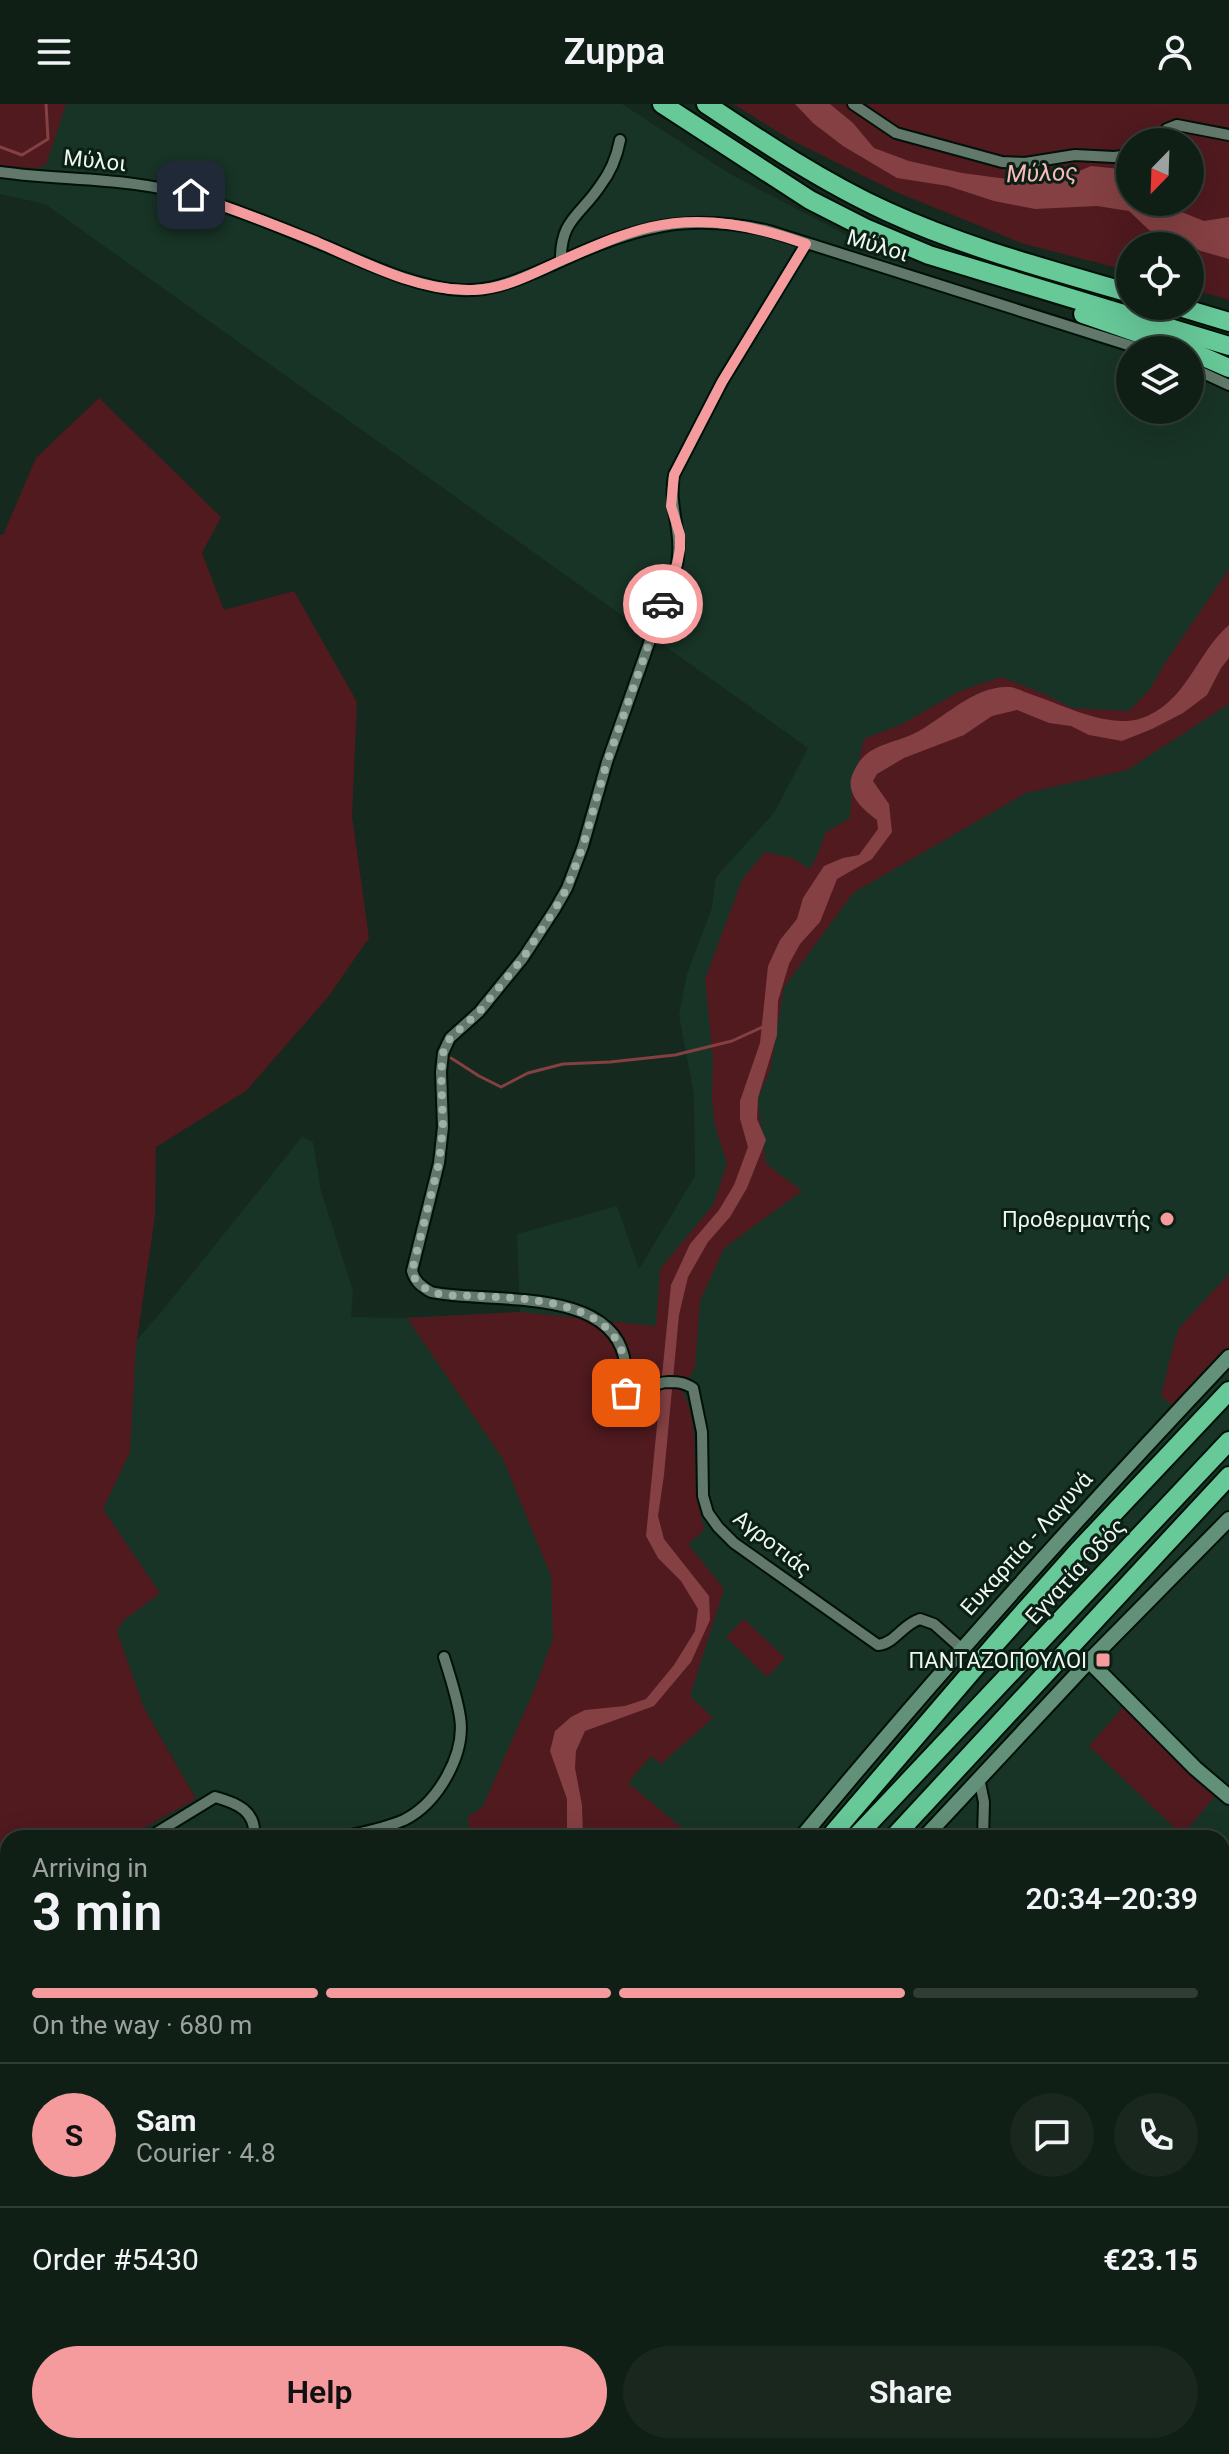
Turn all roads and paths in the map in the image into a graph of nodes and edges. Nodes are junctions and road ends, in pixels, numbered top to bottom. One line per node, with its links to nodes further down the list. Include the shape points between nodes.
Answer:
1 (662, 104): 13 (highway, via 799,193 865,228)
2 (706, 104): 14 (highway, via 885,211 996,254)
3 (853, 104): 9 (street, via 896,133 1002,162)
4 (1171, 128): 5 (street)
5 (1197, 128)
6 (1204, 130): 7 (street)
7 (1229, 135)
8 (620, 140): 12 (street, via 601,185 567,227)
9 (1116, 157)
10 (0, 172): 12 (street, Μύλοι, via 182,193 445,288 492,288)
11 (806, 244): 12 (street, Μύλοι, via 741,224 692,222 650,227); 18 (street, Μύλοι); 29 (street, Αγροτιάς, via 722,382 674,475 671,506 680,535 677,564 567,888 523,958 450,1038 443,1053 439,1163 414,1278 443,1295 558,1304 590,1316 616,1339 623,1356 627,1412 633,1417 643,1414 657,1383 683,1382 693,1388 702,1432 703,1496 708,1513 734,1543 879,1646 921,1619)
12 (561, 261)
13 (1035, 289): 17 (highway, via 1072,311); 19 (highway)
14 (1116, 289)
15 (1204, 314): 16 (highway)
16 (1229, 322)
17 (1144, 336)
18 (1116, 341)
19 (1229, 346)
20 (1204, 358): 21 (highway)
21 (1229, 368)
22 (1204, 373): 23 (street)
23 (1229, 385)
24 (1229, 1357): 29 (street, Ευκαρπία - Λαγυνά)
25 (1229, 1391): 38 (highway, via 1078,1551)
26 (1229, 1441): 39 (highway, Εγνατία Οδός)
27 (1229, 1476): 40 (highway)
28 (1229, 1519): 31 (street)
29 (961, 1648): 37 (street, Ευκαρπία - Λαγυνά)
30 (444, 1657): 36 (street, via 460,1717 453,1766 434,1794 406,1819)
31 (1089, 1661): 32 (street); 33 (street)
32 (979, 1778): 41 (street); 42 (street)
33 (1229, 1797)
34 (161, 1830): 35 (street, via 215,1797 244,1808)
35 (253, 1830)
36 (367, 1830)
37 (808, 1830)
38 (836, 1830)
39 (863, 1830)
40 (900, 1830)
41 (931, 1830)
42 (983, 1830)

